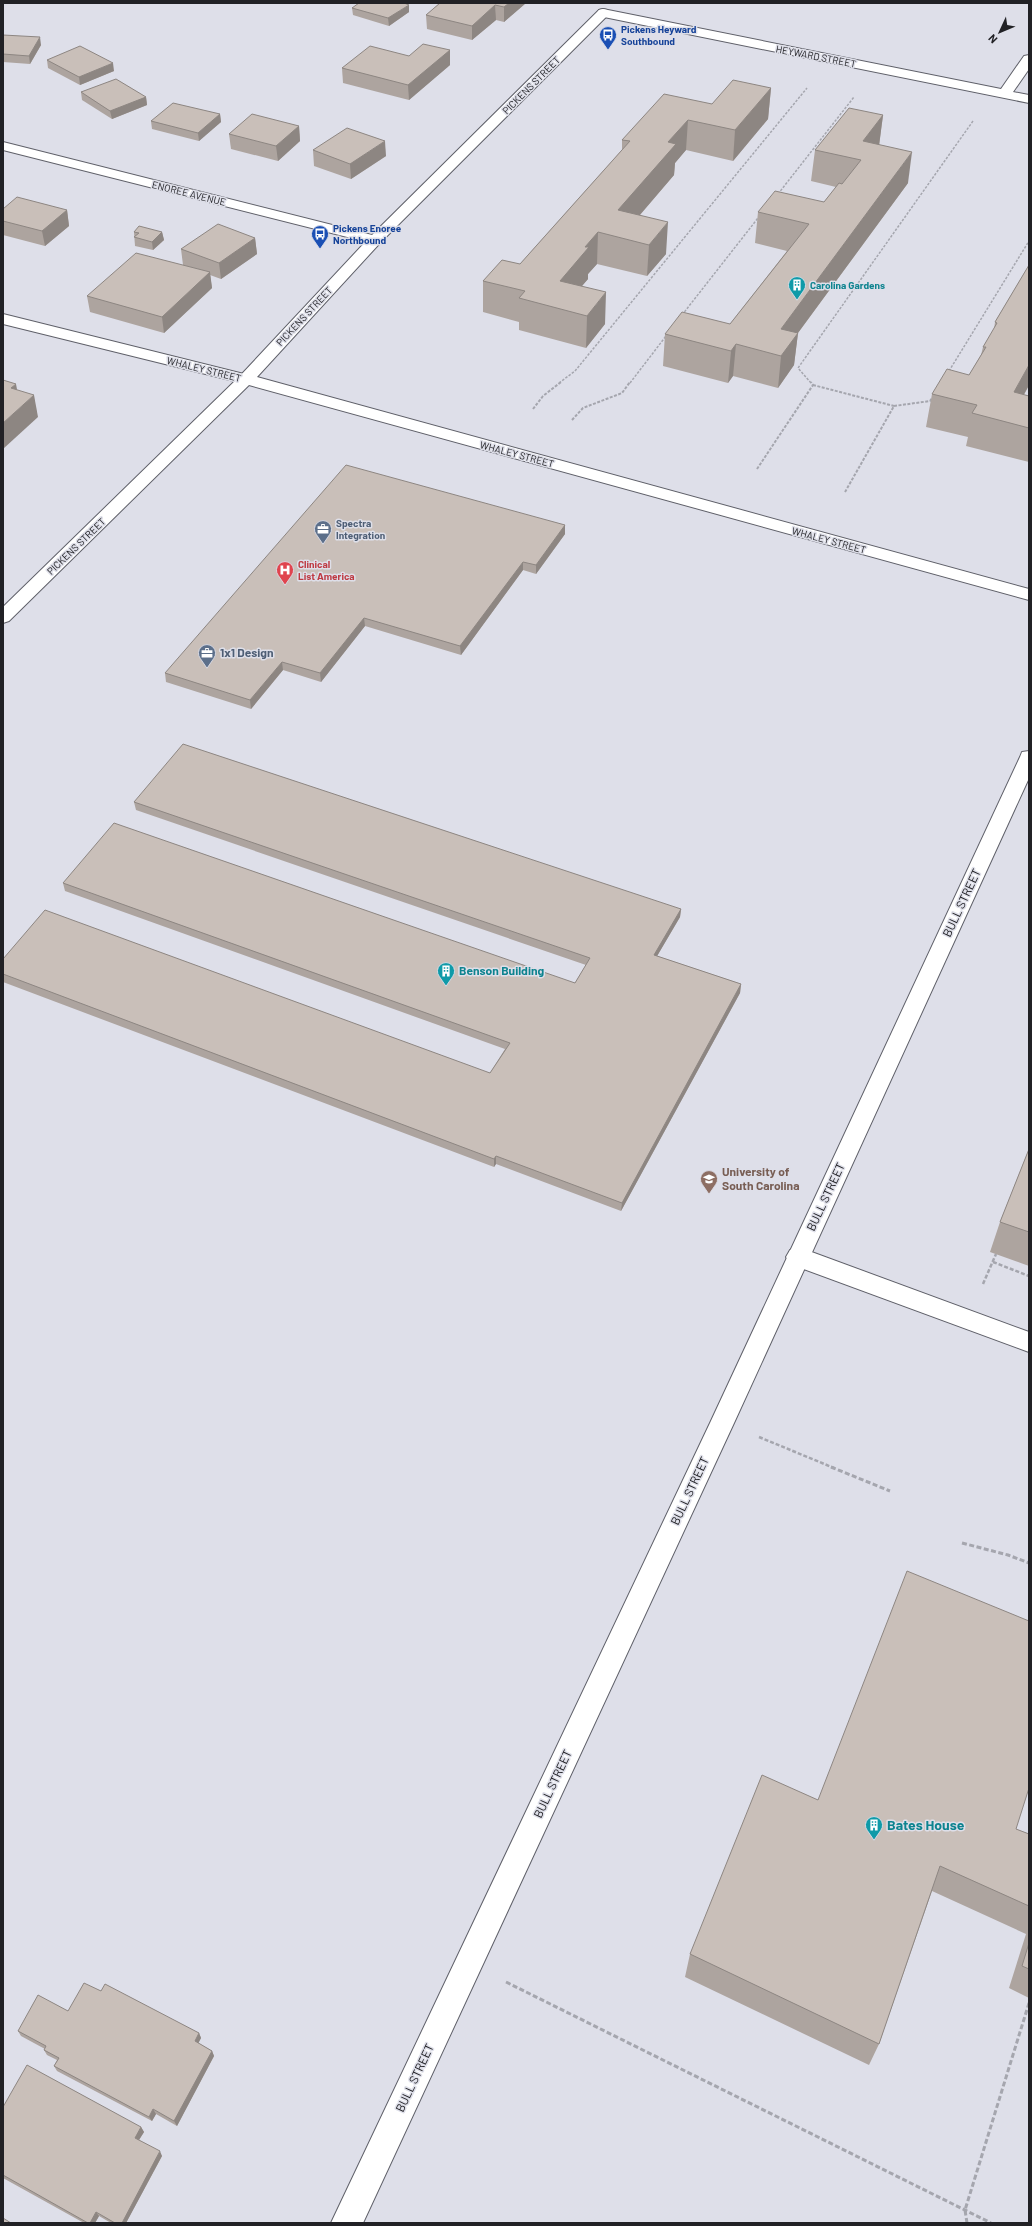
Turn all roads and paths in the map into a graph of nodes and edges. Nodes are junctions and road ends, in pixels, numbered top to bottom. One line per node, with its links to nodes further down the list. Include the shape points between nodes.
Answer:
1 (616, 3): 2 (street, PICKENS STREET)
2 (603, 13): 6 (street, HEYWARD STREET); 12 (street, PICKENS STREET)
3 (1029, 59): 6 (street)
4 (811, 82): 22 (path, via 575,371 543,396)
5 (858, 92): 10 (path)
6 (1005, 94): 7 (street, HEYWARD STREET)
7 (1029, 99)
8 (976, 117): 19 (path, via 798,368)
9 (3, 146): 12 (street, ENOREE AVENUE)
10 (774, 199)
11 (759, 218): 14 (path)
12 (375, 240): 18 (street, PICKENS STREET)
13 (1029, 241): 17 (path)
14 (680, 318)
15 (3, 319): 18 (street, WHALEY STREET)
16 (670, 331): 23 (path, via 622,393 583,408)
17 (946, 374)
18 (246, 379): 26 (street, WHALEY STREET); 27 (street, PICKENS STREET)
19 (813, 384): 21 (path); 24 (path)
20 (934, 394): 21 (path, via 930,401)
21 (894, 406): 25 (path)
22 (533, 409)
23 (572, 420)
24 (757, 469)
25 (845, 492)
26 (1029, 595)
27 (3, 617)
28 (1029, 757): 29 (street, BULL STREET)
29 (798, 1257): 32 (street); 33 (street, BULL STREET)
30 (992, 1262): 31 (path)
31 (1029, 1276)
32 (1029, 1342)
33 (722, 1422): 34 (path); 37 (street, BULL STREET)
34 (890, 1491)
35 (962, 1543): 36 (path, via 1008,1555)
36 (1029, 1564)
37 (468, 1964): 39 (path); 40 (street, BULL STREET)
38 (1029, 2003): 39 (path)
39 (965, 2210): 41 (path); 42 (path)
40 (347, 2223)
41 (967, 2223)
42 (991, 2223)

